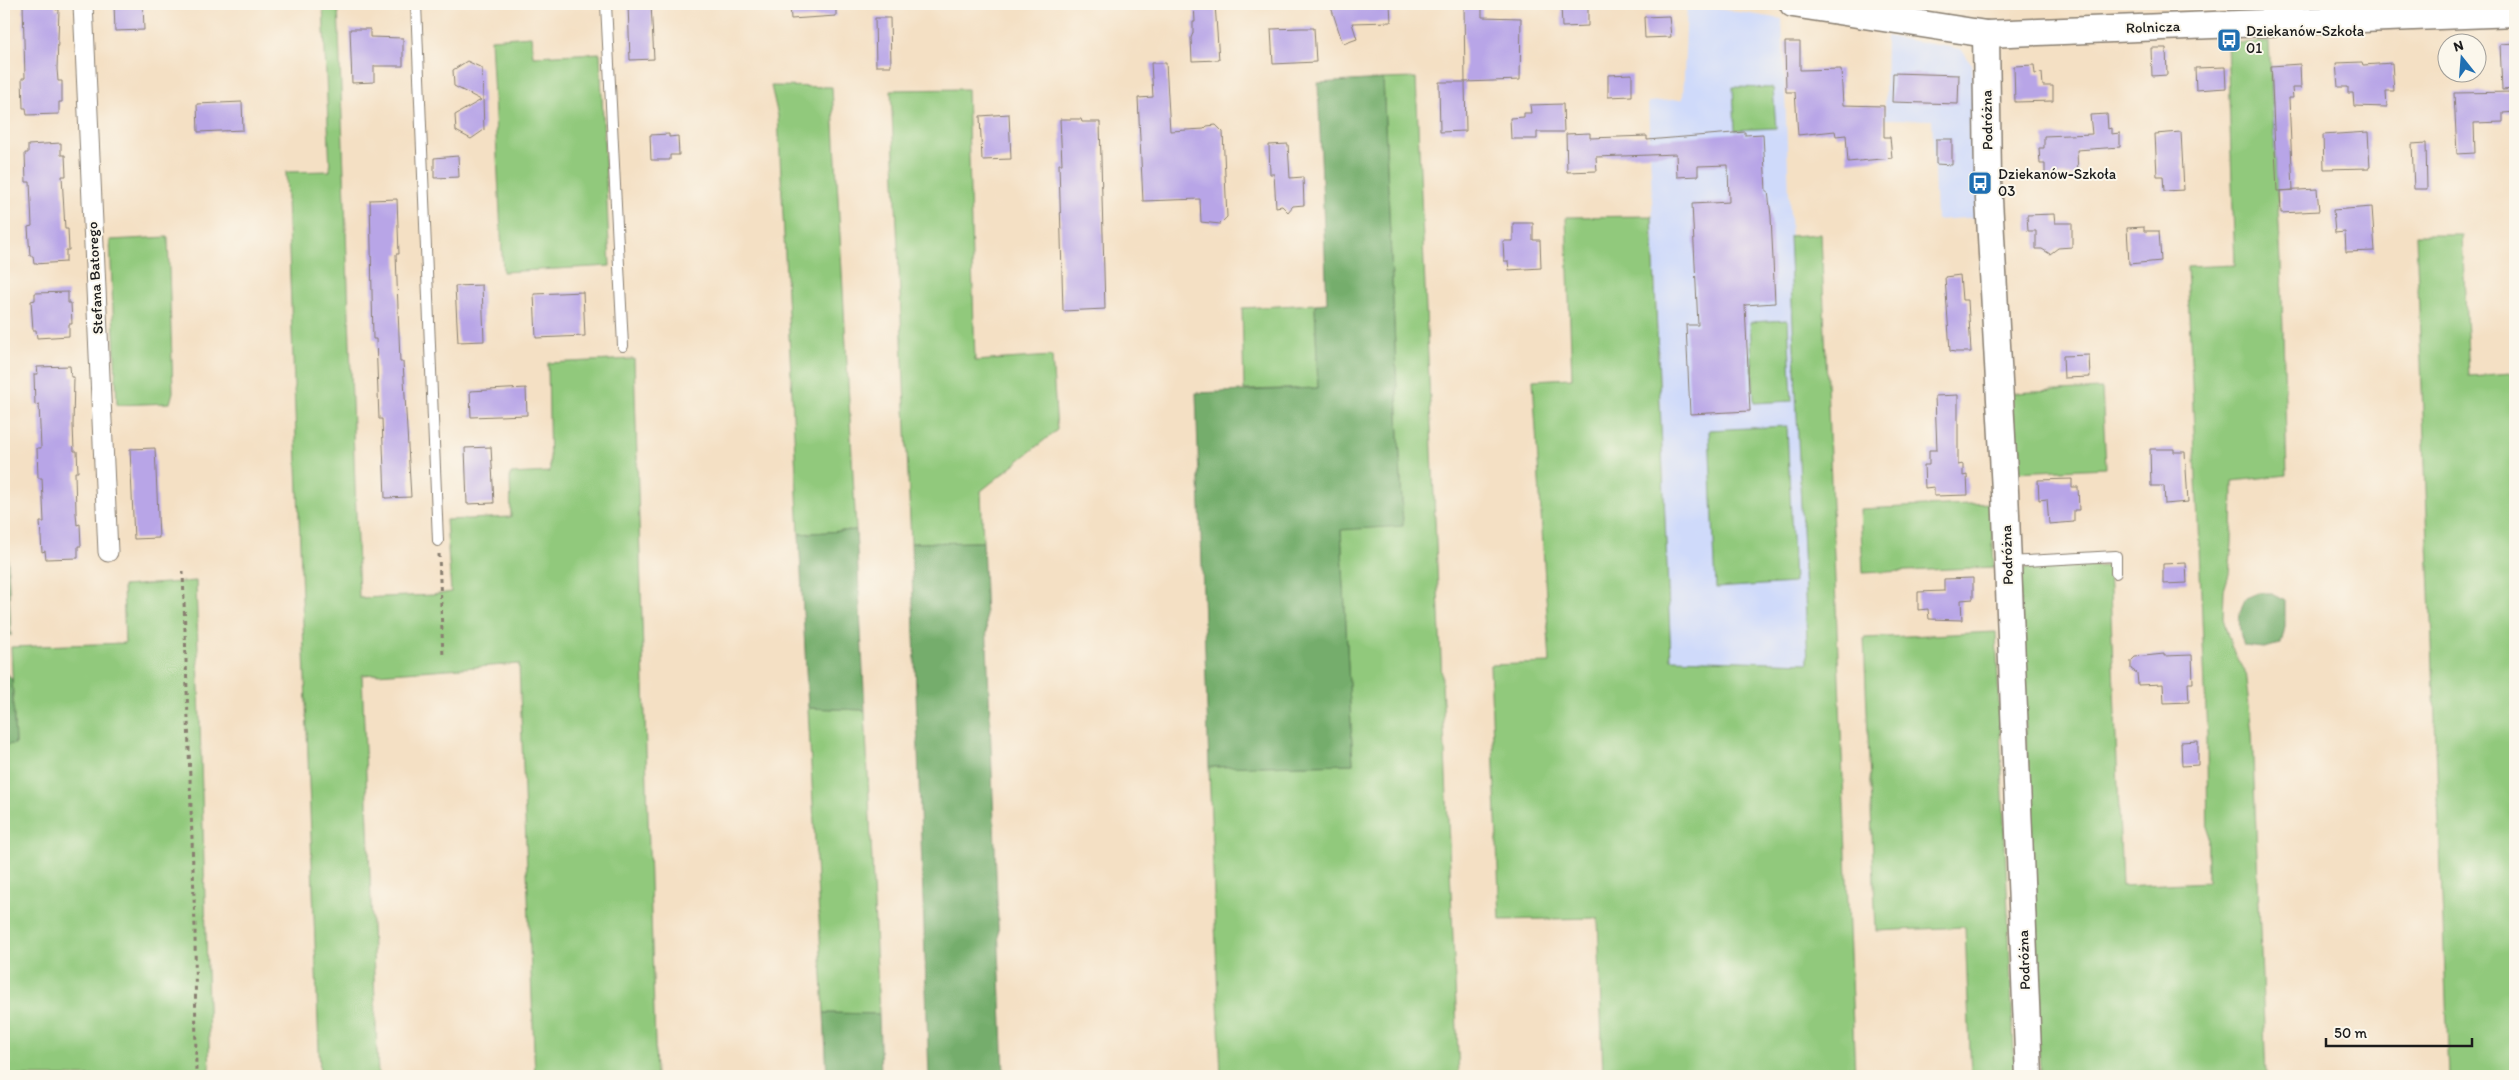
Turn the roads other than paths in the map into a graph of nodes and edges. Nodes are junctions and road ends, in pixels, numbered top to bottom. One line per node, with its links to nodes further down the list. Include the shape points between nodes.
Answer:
1 (83, 4): 9 (street, Stefana Batorego)
2 (416, 4): 8 (lane)
3 (606, 4): 7 (lane)
4 (1792, 4): 6 (street, Rolnicza)
5 (2515, 13): 6 (street, Rolnicza)
6 (1986, 34): 10 (street, Podróżna, via 1988,181)
7 (623, 346)
8 (438, 541)
9 (108, 552)
10 (2008, 562): 11 (lane, via 2116,556); 12 (street, Podróżna)
11 (2116, 573)
12 (2029, 1076)

